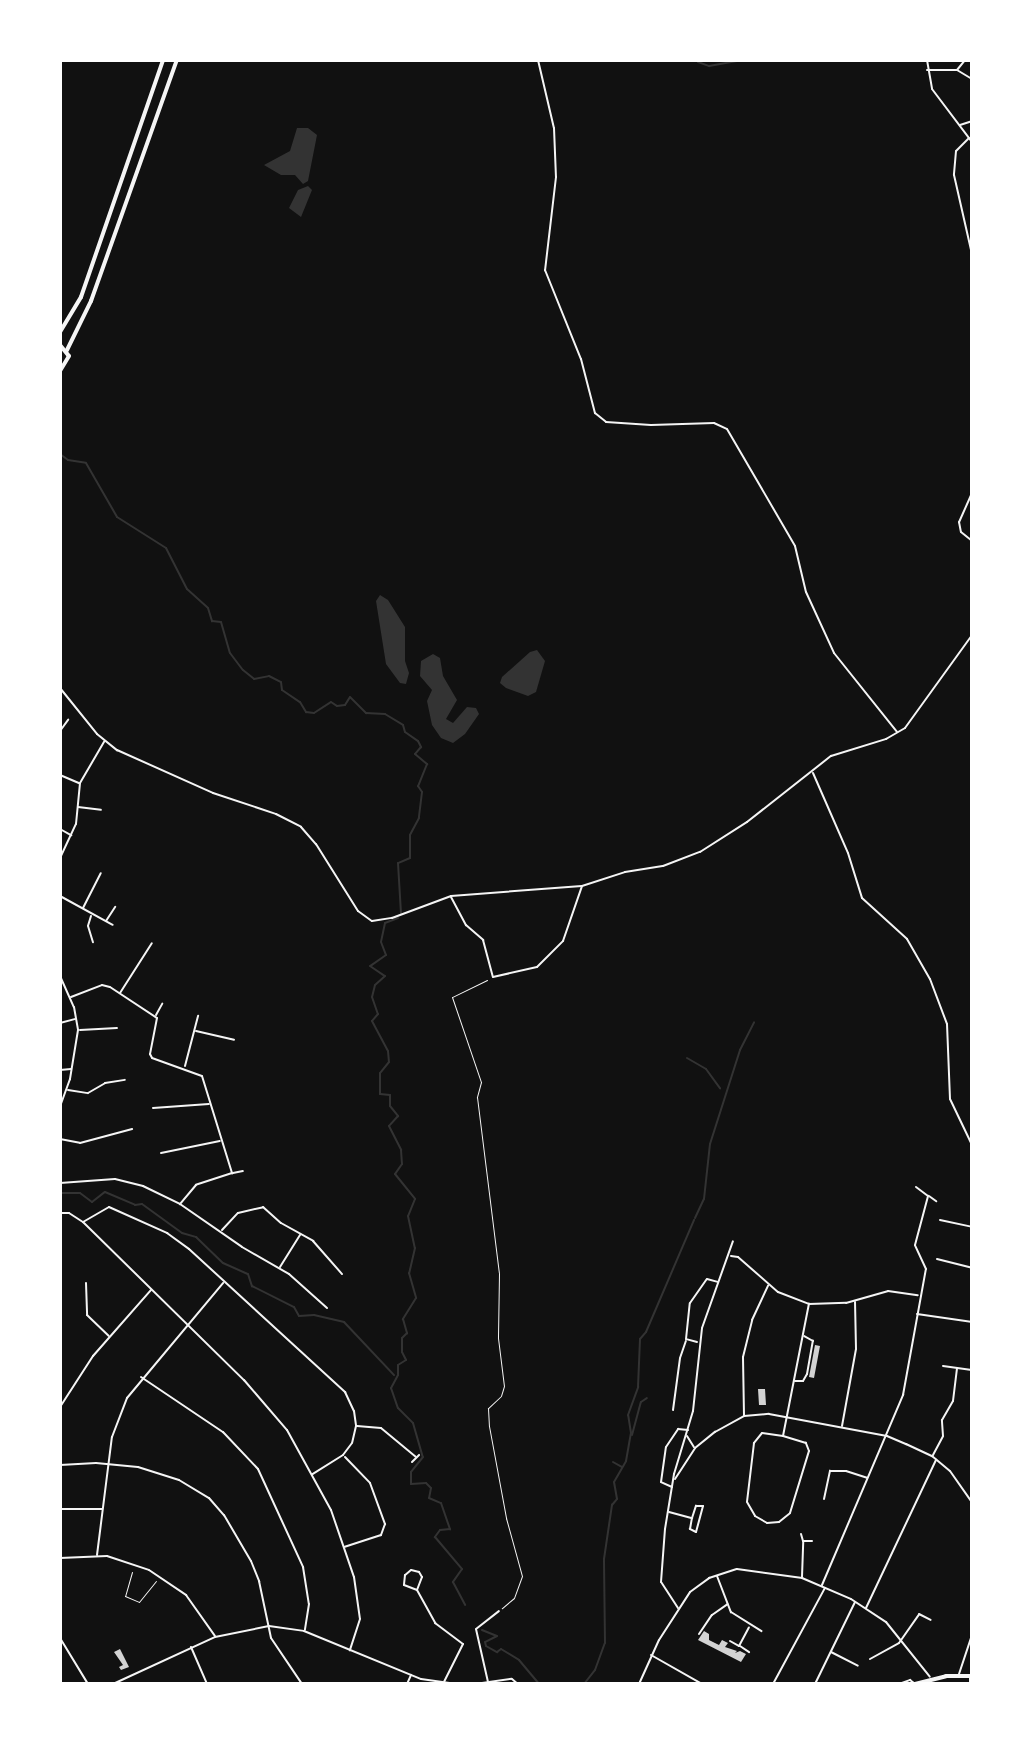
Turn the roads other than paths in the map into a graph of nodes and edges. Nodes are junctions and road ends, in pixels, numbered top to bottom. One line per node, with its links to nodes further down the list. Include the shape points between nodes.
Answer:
1 (163, 60): 14 (highway, via 81,297)
2 (177, 60): 16 (highway, via 91,301)
3 (538, 60): 25 (street, via 554,128 556,177 545,270 581,359 595,413 606,422 714,423 727,429 795,546 806,592 834,653)
4 (927, 60): 6 (street)
5 (965, 60): 7 (street)
6 (927, 70): 7 (street); 10 (street, via 932,89)
7 (957, 70): 8 (street)
8 (972, 79)
9 (972, 121): 10 (street)
10 (960, 125): 11 (street)
11 (969, 138): 12 (street); 13 (street, via 956,151 954,175)
12 (972, 142)
13 (972, 254)
14 (60, 332)
15 (60, 345): 16 (highway)
16 (67, 350): 17 (highway, via 68,363)
17 (60, 371)
18 (972, 493): 19 (street, via 959,522)
19 (972, 541)
20 (972, 635): 25 (street)
21 (60, 688): 26 (street)
22 (68, 720): 23 (street)
23 (62, 725): 24 (street)
24 (60, 731)
25 (898, 732): 27 (street, via 839,751)
26 (104, 741): 29 (street); 40 (street, via 213,793 301,827 368,919 392,918)
27 (813, 773): 38 (street, via 700,852); 76 (street, via 862,898 895,926 923,963 947,1024 950,1099)
28 (60, 775): 29 (street)
29 (80, 783): 31 (street)
30 (97, 803): 32 (street)
31 (77, 807): 32 (street); 35 (street)
32 (95, 808): 33 (street)
33 (101, 810)
34 (60, 829): 35 (street)
35 (72, 835): 36 (street)
36 (60, 858)
37 (101, 873): 42 (street)
38 (582, 886): 40 (street); 40 (street, via 563,941 537,967 493,977 483,940 466,925)
39 (60, 896): 42 (street)
40 (451, 896)
41 (115, 907): 44 (street)
42 (82, 909): 43 (street)
43 (92, 915): 44 (street); 46 (street, via 88,926)
44 (106, 922): 45 (street)
45 (113, 925)
46 (93, 942)
47 (152, 943): 50 (street)
48 (60, 976): 49 (street)
49 (61, 981): 51 (street)
50 (120, 994): 51 (street, via 102,985); 53 (street)
51 (71, 997): 55 (street)
52 (162, 1004): 53 (street)
53 (156, 1016): 63 (street, via 151,1056)
54 (198, 1016): 59 (street)
55 (77, 1019): 56 (street); 58 (street)
56 (60, 1023)
57 (117, 1028): 58 (street)
58 (78, 1030): 65 (street)
59 (194, 1030): 60 (street); 63 (street)
60 (227, 1038): 61 (street); 62 (street)
61 (234, 1040)
62 (225, 1046)
63 (185, 1067): 68 (street, via 202,1076)
64 (60, 1070): 65 (street)
65 (72, 1070): 67 (street)
66 (125, 1080): 67 (street, via 116,1078 88,1093)
67 (66, 1090): 69 (street)
68 (211, 1103): 71 (street); 75 (street)
69 (60, 1106)
70 (153, 1108): 71 (street)
71 (162, 1108): 72 (street)
72 (162, 1115)
73 (129, 1136): 74 (street, via 131,1130 80,1143)
74 (60, 1139)
75 (221, 1140): 77 (street); 81 (street)
76 (972, 1145)
77 (170, 1151): 78 (street); 79 (street)
78 (161, 1153)
79 (171, 1156)
80 (243, 1171): 81 (street)
81 (232, 1173): 86 (street, via 196,1185)
82 (60, 1183): 86 (street, via 133,1181)
83 (916, 1187): 84 (street)
84 (928, 1196): 85 (street); 108 (street, via 915,1245 926,1266)
85 (936, 1201)
86 (180, 1204): 91 (street)
87 (60, 1213): 89 (street)
88 (940, 1220): 90 (street)
89 (83, 1222): 103 (street, via 104,1208 116,1208 167,1233); 107 (street)
90 (972, 1227)
91 (222, 1231): 92 (street, via 238,1213 261,1207); 99 (street)
92 (302, 1234): 97 (street); 99 (street)
93 (733, 1241): 94 (street)
94 (730, 1256): 104 (street); 106 (street, via 738,1257)
95 (339, 1258): 97 (street)
96 (937, 1259): 98 (street)
97 (334, 1262): 102 (street)
98 (950, 1262): 100 (street); 101 (street)
99 (279, 1268): 111 (street)
100 (949, 1268)
101 (972, 1268)
102 (342, 1274)
103 (224, 1281): 114 (street); 128 (street, via 345,1392)
104 (718, 1282): 117 (street, via 707,1279 690,1303); 118 (street)
105 (87, 1283): 115 (street, via 87,1315)
106 (769, 1286): 110 (street); 126 (street, via 745,1345)
107 (152, 1290): 114 (street); 115 (street)
108 (920, 1295): 109 (street, via 893,1290); 112 (street)
109 (855, 1300): 110 (street); 129 (street, via 856,1349)
110 (809, 1304): 116 (street)
111 (327, 1308)
112 (916, 1314): 113 (street); 133 (street, via 903,1395)
113 (972, 1322)
114 (187, 1324): 122 (street); 141 (street, via 273,1412)
115 (109, 1336): 124 (street)
116 (803, 1336): 123 (street); 123 (street, via 813,1341 807,1374 803,1381)
117 (686, 1339): 118 (street); 125 (street)
118 (699, 1342): 130 (street)
119 (943, 1366): 120 (street)
120 (957, 1368): 121 (street); 136 (street, via 953,1401)
121 (972, 1370)
122 (141, 1377): 139 (street, via 118,1419); 169 (street, via 223,1432 258,1469 303,1567 309,1604)
123 (795, 1381): 127 (street)
124 (60, 1407)
125 (673, 1410)
126 (744, 1416): 127 (street); 134 (street)
127 (788, 1416): 129 (street); 132 (street)
128 (356, 1426): 135 (street); 138 (street, via 381,1428 417,1456)
129 (842, 1427): 133 (street)
130 (688, 1430): 131 (street); 144 (street, via 675,1431 663,1456 661,1482)
131 (687, 1436): 134 (street); 143 (street)
132 (783, 1436): 132 (street, via 806,1443 809,1451 790,1513 767,1523 747,1502 754,1443 762,1433)
133 (887, 1436): 136 (street); 142 (street)
134 (695, 1448): 143 (street)
135 (343, 1455): 141 (street); 154 (street, via 370,1483 385,1524 381,1535)
136 (932, 1456): 137 (street)
137 (936, 1459): 146 (street, via 957,1477); 164 (street)
138 (412, 1462)
139 (108, 1464): 140 (street); 148 (street); 167 (street, via 179,1480 214,1503 251,1561)
140 (60, 1465)
141 (313, 1474): 154 (street)
142 (868, 1479): 145 (street, via 830,1471); 159 (street)
143 (675, 1480): 144 (street)
144 (673, 1487): 149 (street)
145 (824, 1499)
146 (972, 1503)
147 (60, 1509): 148 (street)
148 (103, 1509): 155 (street)
149 (668, 1512): 150 (street); 163 (street, via 660,1575 666,1595)
150 (692, 1518): 150 (street, via 696,1506 703,1506 696,1532 690,1529)
151 (801, 1534): 152 (street)
152 (803, 1541): 153 (street); 158 (street)
153 (812, 1541)
154 (344, 1547): 179 (street, via 360,1619)
155 (97, 1555): 156 (street); 173 (street, via 135,1563 159,1576 186,1595)
156 (60, 1558)
157 (717, 1574): 158 (street, via 737,1569); 162 (street); 163 (street, via 699,1583)
158 (802, 1578): 159 (street)
159 (824, 1586): 161 (street); 202 (street)
160 (417, 1590): 160 (street, via 404,1585 411,1570 422,1577); 190 (street, via 432,1620 464,1646)
161 (856, 1601): 164 (street); 181 (street)
162 (728, 1604): 168 (street, via 735,1617); 171 (street)
163 (678, 1608): 182 (street)
164 (866, 1608): 174 (street)
165 (499, 1611): 191 (street, via 476,1629)
166 (931, 1620): 174 (street, via 919,1614)
167 (269, 1626): 169 (street); 173 (street); 195 (street, via 278,1651)
168 (750, 1626): 170 (street); 177 (street)
169 (304, 1631): 179 (street)
170 (761, 1631)
171 (699, 1634)
172 (972, 1635): 187 (street)
173 (215, 1637): 178 (street)
174 (902, 1640): 183 (street); 189 (street)
175 (61, 1641): 192 (street)
176 (730, 1641): 177 (street)
177 (739, 1646): 180 (street)
178 (191, 1647): 193 (street); 194 (street)
179 (350, 1650): 185 (street)
180 (749, 1652)
181 (831, 1652): 184 (street); 203 (street)
182 (651, 1655): 200 (street); 201 (street)
183 (870, 1659)
184 (858, 1666)
185 (411, 1675): 190 (street); 196 (street)
186 (946, 1676): 187 (highway); 189 (highway); 206 (street)
187 (959, 1676): 188 (highway)
188 (971, 1676): 207 (street)
189 (930, 1679): 205 (highway)
190 (444, 1683): 197 (street)
191 (489, 1683): 198 (street); 199 (street)
192 (88, 1684)
193 (113, 1684)
194 (207, 1684)
195 (302, 1684)
196 (407, 1684)
197 (457, 1684)
198 (475, 1684)
199 (518, 1684)
200 (639, 1684)
201 (702, 1684)
202 (773, 1684)
203 (815, 1684)
204 (899, 1684): 205 (street)
205 (915, 1684)
206 (946, 1684)
207 (970, 1684)

